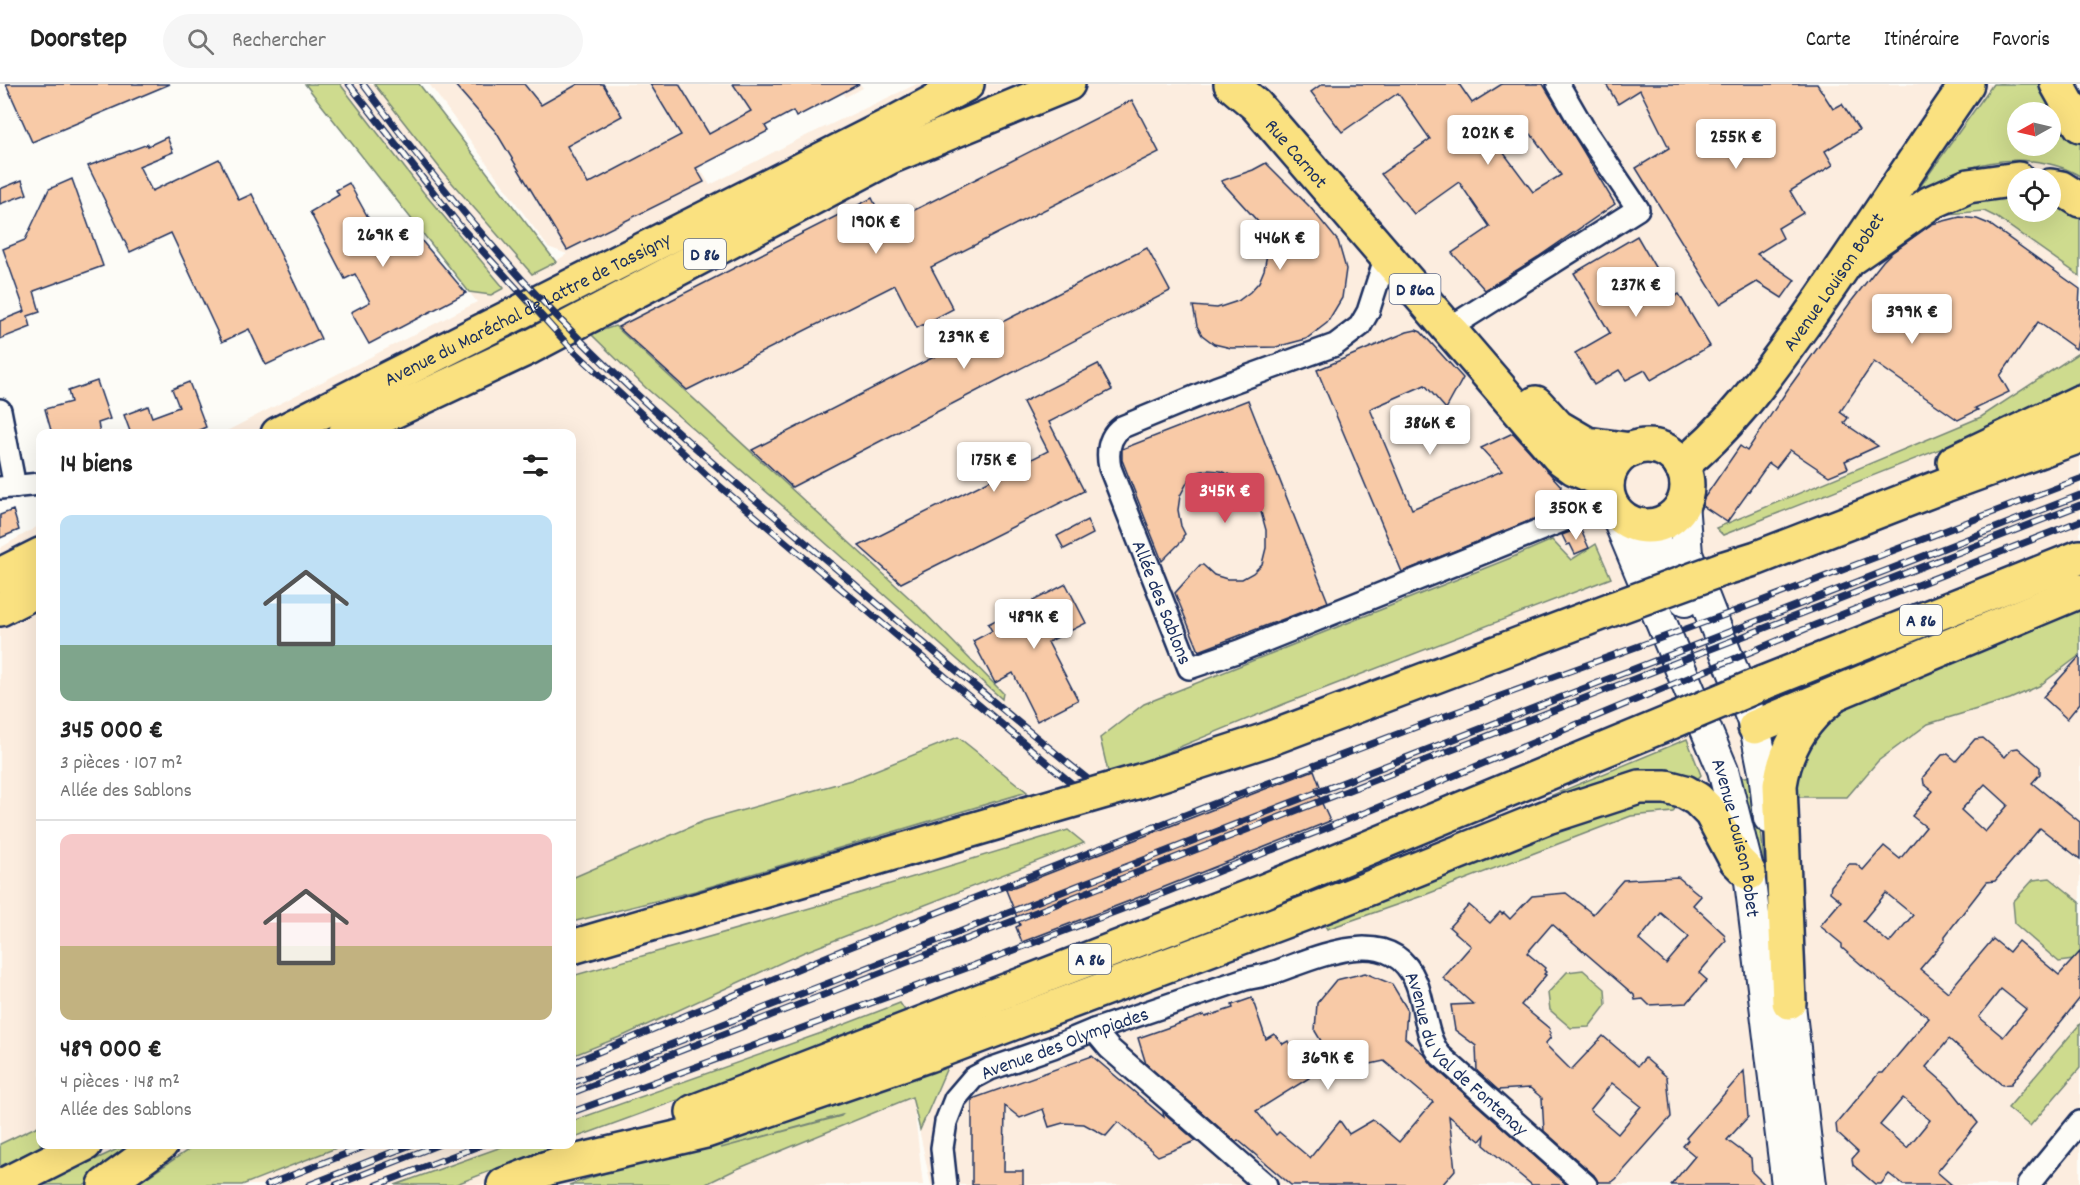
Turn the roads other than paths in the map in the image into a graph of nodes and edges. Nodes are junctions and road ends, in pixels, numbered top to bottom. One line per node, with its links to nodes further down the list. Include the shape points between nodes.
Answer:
1 (967, 84): 17 (main road, Avenue du Maréchal de Lattre de Tassigny / D 86)
2 (1068, 84): 18 (main road, Avenue du Maréchal de Lattre de Tassigny / D 86, via 854,174 530,346)
3 (1231, 84): 12 (main road, Rue Carnot / D 86a, via 1256,105)
4 (1266, 84): 14 (main road, Rue Carnot / D 86a, via 1276,104)
5 (1558, 84): 14 (street, via 1638,209)
6 (1967, 84): 13 (main road, Avenue Louison Bobet)
7 (2057, 84): 8 (main road)
8 (2080, 125)
9 (2007, 181): 13 (main road, via 1968,186 1930,203)
10 (2061, 188): 11 (main road)
11 (2080, 201)
12 (1386, 256): 25 (main road, Rue Carnot / D 86a, via 1559,457); 25 (street, Allée des Sablons, via 1360,326 1335,345 1216,388 1122,428 1114,435 1108,449 1110,468 1189,668 1250,647)
13 (1851, 258): 21 (main road, Avenue Louison Bobet, via 1765,378 1701,450)
14 (1472, 314): 20 (main road, Rue Carnot / D 86a, via 1558,427 1587,444)
15 (2080, 402): 23 (main road, via 1946,466)
16 (0, 410): 24 (street)
17 (288, 429)
18 (356, 429)
19 (2080, 436): 23 (main road)
20 (1631, 450): 21 (main road, via 1664,450); 25 (main road, via 1614,463 1609,473)
21 (1681, 466): 26 (main road, via 1686,484)
22 (36, 485): 24 (street)
23 (1945, 485): 36 (main road, bridge, via 1266,740 1140,781)
24 (8, 487)
25 (1611, 499): 27 (main road, via 1628,521); 35 (main road, Avenue Louison Bobet, via 1720,761)
26 (1683, 502): 27 (main road, via 1668,520); 34 (main road, Avenue Louison Bobet, via 1687,554)
27 (1646, 526): 34 (main road, via 1673,573 1736,725)
28 (2080, 557): 43 (main road, A 86, bridge, via 1763,683 1264,891)
29 (36, 561): 32 (main road)
30 (36, 576): 32 (street)
31 (2080, 591): 33 (main road)
32 (15, 593)
33 (1839, 693): 34 (main road); 38 (main road, via 1802,727 1781,778)
34 (1755, 727): 38 (main road, Avenue Louison Bobet, via 1764,772)
35 (1749, 873): 43 (main road, via 1736,860 1711,813 1697,799 1666,787 1639,787 1547,817 1327,905 916,1059 706,1131); 50 (main road, Avenue Louison Bobet)
36 (576, 945)
37 (1270, 974): 39 (street, Avenue des Olympiades); 49 (street, Avenue du Val de Fontenay, via 1359,948 1374,949 1400,960 1416,983 1436,1050)
38 (1789, 1002): 51 (main road, Avenue Louison Bobet)
39 (1094, 1030): 44 (street, via 1109,1048); 48 (street, Avenue des Olympiades, via 980,1073 964,1086 950,1109 943,1134)
40 (2080, 1122): 52 (street)
41 (75, 1149): 45 (main road)
42 (154, 1149): 46 (main road)
43 (544, 1169): 47 (main road, A 86)
44 (1261, 1181)
45 (4, 1185)
46 (105, 1185)
47 (504, 1185)
48 (946, 1185)
49 (1586, 1185)
50 (1787, 1185)
51 (1811, 1185)
52 (2028, 1185)

